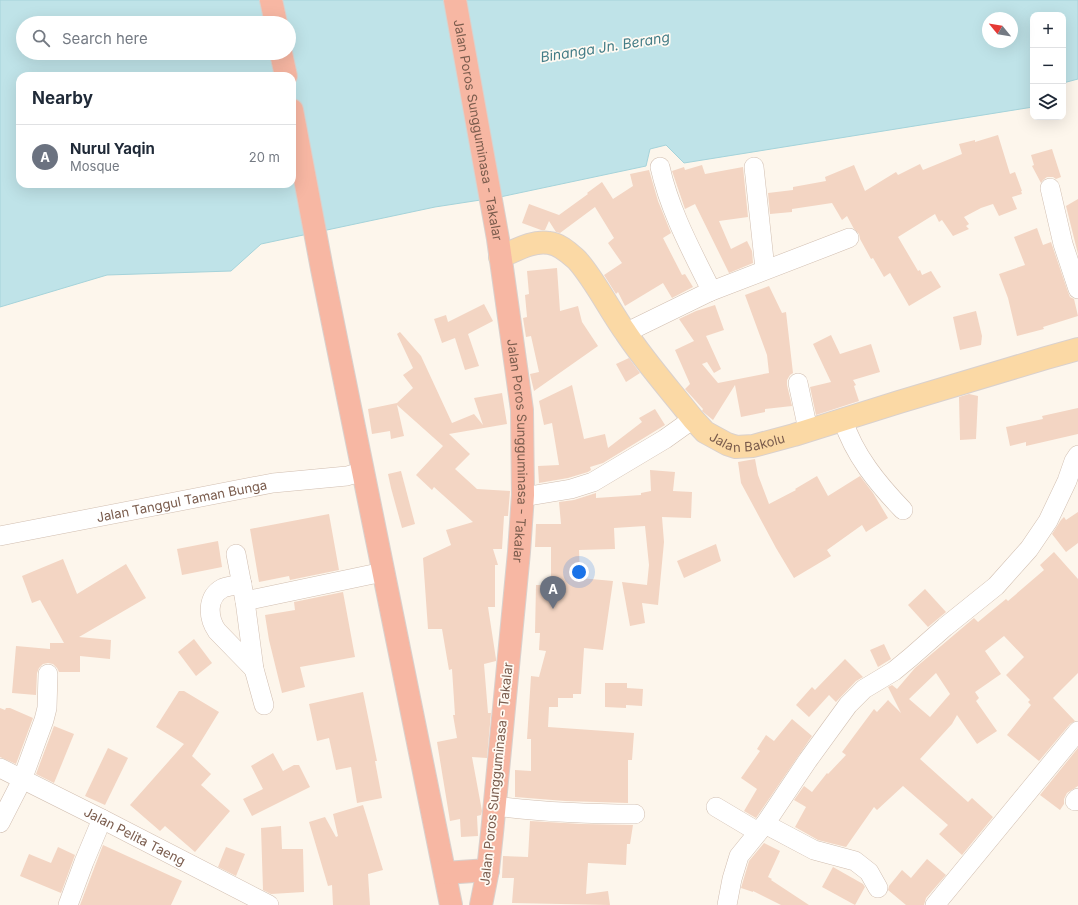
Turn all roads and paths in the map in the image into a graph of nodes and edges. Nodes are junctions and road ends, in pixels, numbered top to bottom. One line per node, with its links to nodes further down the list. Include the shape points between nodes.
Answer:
1 (271, 0): 3 (highway)
2 (455, 0): 11 (highway, Jalan Poros Sungguminasa - Takalar)
3 (274, 16)
4 (283, 60): 5 (highway)
5 (285, 72)
6 (296, 131): 22 (highway)
7 (660, 166): 14 (street, via 675,216 708,284)
8 (754, 167): 12 (street)
9 (1050, 188): 13 (street, via 1063,244)
10 (849, 238): 12 (street)
11 (499, 248): 15 (main road, Jalan Bakolu, via 550,243 569,253 578,262); 23 (highway, Jalan Poros Sungguminasa - Takalar, via 522,410)
12 (765, 269): 14 (street)
13 (1078, 289)
14 (709, 292): 15 (street)
15 (625, 333): 18 (main road, Jalan Bakolu)
16 (1078, 350): 19 (main road, Jalan Bakolu, via 899,402)
17 (798, 383): 20 (street)
18 (688, 423): 20 (main road, Jalan Bakolu, via 736,447 753,446); 23 (street, via 593,482 571,489)
19 (846, 428): 20 (main road, Jalan Bakolu); 24 (street, via 872,475)
20 (808, 430)
21 (1078, 455): 40 (street, via 1048,521 1028,549 996,586 911,658 864,689 848,705)
22 (364, 471): 25 (street, Jalan Tanggul Taman Bunga, via 347,476 273,483); 27 (highway)
23 (523, 496): 35 (highway, Jalan Poros Sungguminasa - Takalar, via 520,552)
24 (903, 510)
25 (0, 536)
26 (236, 554): 28 (street)
27 (384, 572): 28 (street); 42 (highway)
28 (243, 592): 29 (street); 29 (street, via 223,588 215,595 209,612 217,631)
29 (254, 669): 31 (street)
30 (48, 674): 34 (street, via 47,708)
31 (264, 705)
32 (1078, 732): 49 (street)
33 (0, 768): 34 (street, Jalan Pelita Taeng)
34 (22, 780): 38 (street, Jalan Pelita Taeng); 39 (street)
35 (495, 806): 37 (street, via 594,814); 41 (highway, Jalan Poros Sungguminasa - Takalar)
36 (716, 807): 40 (street)
37 (635, 814)
38 (102, 819): 44 (street); 45 (street, Jalan Pelita Taeng)
39 (0, 823)
40 (761, 828): 43 (street, via 814,850 855,861 869,872); 48 (street, via 739,856)
41 (488, 870): 42 (highway); 47 (highway, Jalan Poros Sungguminasa - Takalar)
42 (445, 873): 46 (highway)
43 (878, 888)
44 (68, 905)
45 (269, 905)
46 (451, 905)
47 (481, 905)
48 (727, 905)
49 (935, 905)

